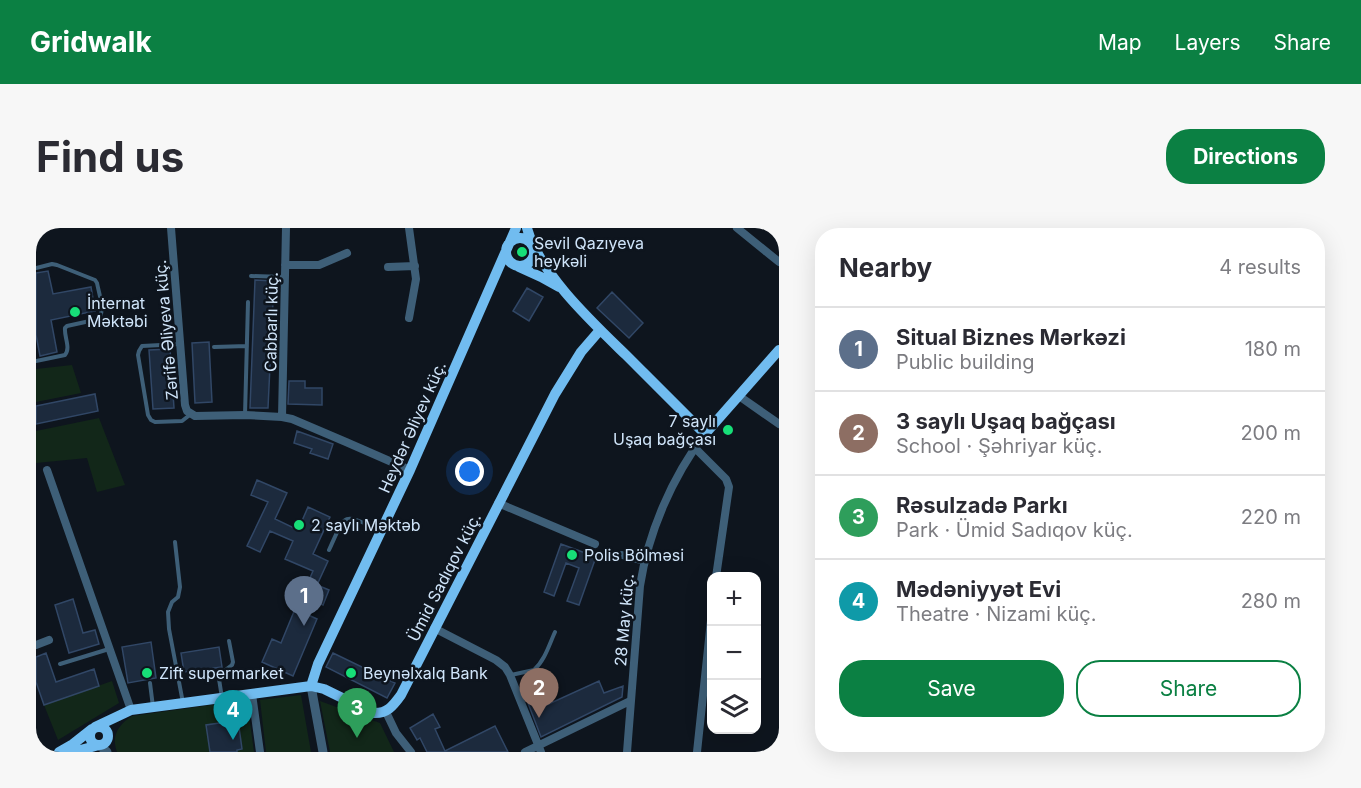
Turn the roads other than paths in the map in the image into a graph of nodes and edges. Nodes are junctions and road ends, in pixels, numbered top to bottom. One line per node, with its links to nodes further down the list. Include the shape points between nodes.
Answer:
1 (171, 228): 22 (street, Zərifə Əliyeva küç.)
2 (286, 228): 11 (street, Cabbarlı küç.)
3 (409, 228): 12 (street)
4 (516, 228): 7 (main road, Heydər Əliyev küç.)
5 (527, 228): 8 (main road)
6 (737, 228): 10 (street)
7 (508, 244): 8 (main road, via 521,237); 13 (main road, via 507,258); 35 (main road, Heydər Əliyev küç.)
8 (534, 246): 13 (main road, via 531,262); 18 (main road)
9 (347, 253): 11 (street, via 319,265)
10 (779, 262)
11 (285, 265): 17 (street, Cabbarlı küç.)
12 (415, 266): 14 (street); 20 (street)
13 (516, 266): 18 (main road)
14 (388, 267)
15 (36, 268): 26 (lane, via 57,265 95,280 102,311 99,320 65,328 65,355)
16 (251, 276): 17 (lane)
17 (285, 277): 30 (street, Cabbarlı küç.)
18 (562, 288): 21 (main road)
19 (248, 302): 23 (lane)
20 (409, 318)
21 (600, 330): 32 (main road); 36 (main road, Ümid Sadıqov küç., via 561,384)
22 (180, 344): 28 (street, Zərifə Əliyeva küç., via 185,405); 28 (lane, via 142,346 138,355 151,420 182,422)
23 (247, 346): 24 (lane); 29 (lane)
24 (214, 347)
25 (779, 350): 27 (main road)
26 (36, 362)
27 (739, 396): 31 (street); 32 (main road)
28 (190, 414): 29 (street, Zərifə Əliyeva küç.)
29 (245, 415): 30 (street, Zərifə Əliyeva küç.)
30 (282, 417): 35 (street, Zərifə Əliyeva küç.)
31 (779, 424)
32 (705, 434): 33 (street, 28 May küç.)
33 (694, 447): 42 (street, 28 May küç., via 668,496); 43 (street, via 726,479 729,488)
34 (47, 470): 50 (street)
35 (410, 470): 37 (main road, Heydər Əliyev küç.)
36 (498, 503): 39 (street); 45 (main road, Ümid Sadıqov küç.)
37 (382, 531): 40 (lane, via 348,518 342,521); 54 (main road, Heydər Əliyev küç.)
38 (176, 542): 58 (lane, via 180,587 168,612)
39 (595, 544)
40 (329, 550)
41 (622, 555): 42 (street)
42 (644, 561): 57 (street, 28 May küç.)
43 (717, 572)
44 (710, 626): 73 (street)
45 (434, 628): 52 (street, via 496,660); 61 (main road, Ümid Sadıqov küç., via 401,695)
46 (555, 632): 52 (lane, via 537,668)
47 (49, 640): 49 (street)
48 (229, 641): 56 (lane, via 233,662 219,674)
49 (36, 645)
50 (109, 649): 51 (lane); 60 (street)
51 (60, 664)
52 (510, 675): 64 (street)
53 (150, 683): 59 (lane)
54 (311, 686): 55 (main road); 61 (main road, via 373,712); 69 (street)
55 (252, 694): 56 (main road); 68 (street)
56 (222, 698): 58 (main road)
57 (630, 702): 64 (street); 72 (street, 28 May küç.)
58 (183, 704): 59 (main road)
59 (153, 708): 60 (main road)
60 (126, 712): 62 (main road); 63 (main road)
61 (386, 712): 70 (street)
62 (93, 728): 63 (main road, via 100,726); 65 (main road, via 90,738); 66 (main road)
63 (108, 736): 65 (main road)
64 (540, 749): 71 (street)
65 (100, 750): 67 (main road)
66 (59, 752)
67 (73, 752)
68 (260, 752)
69 (323, 752)
70 (411, 752)
71 (525, 752)
72 (627, 752)
73 (697, 752)

